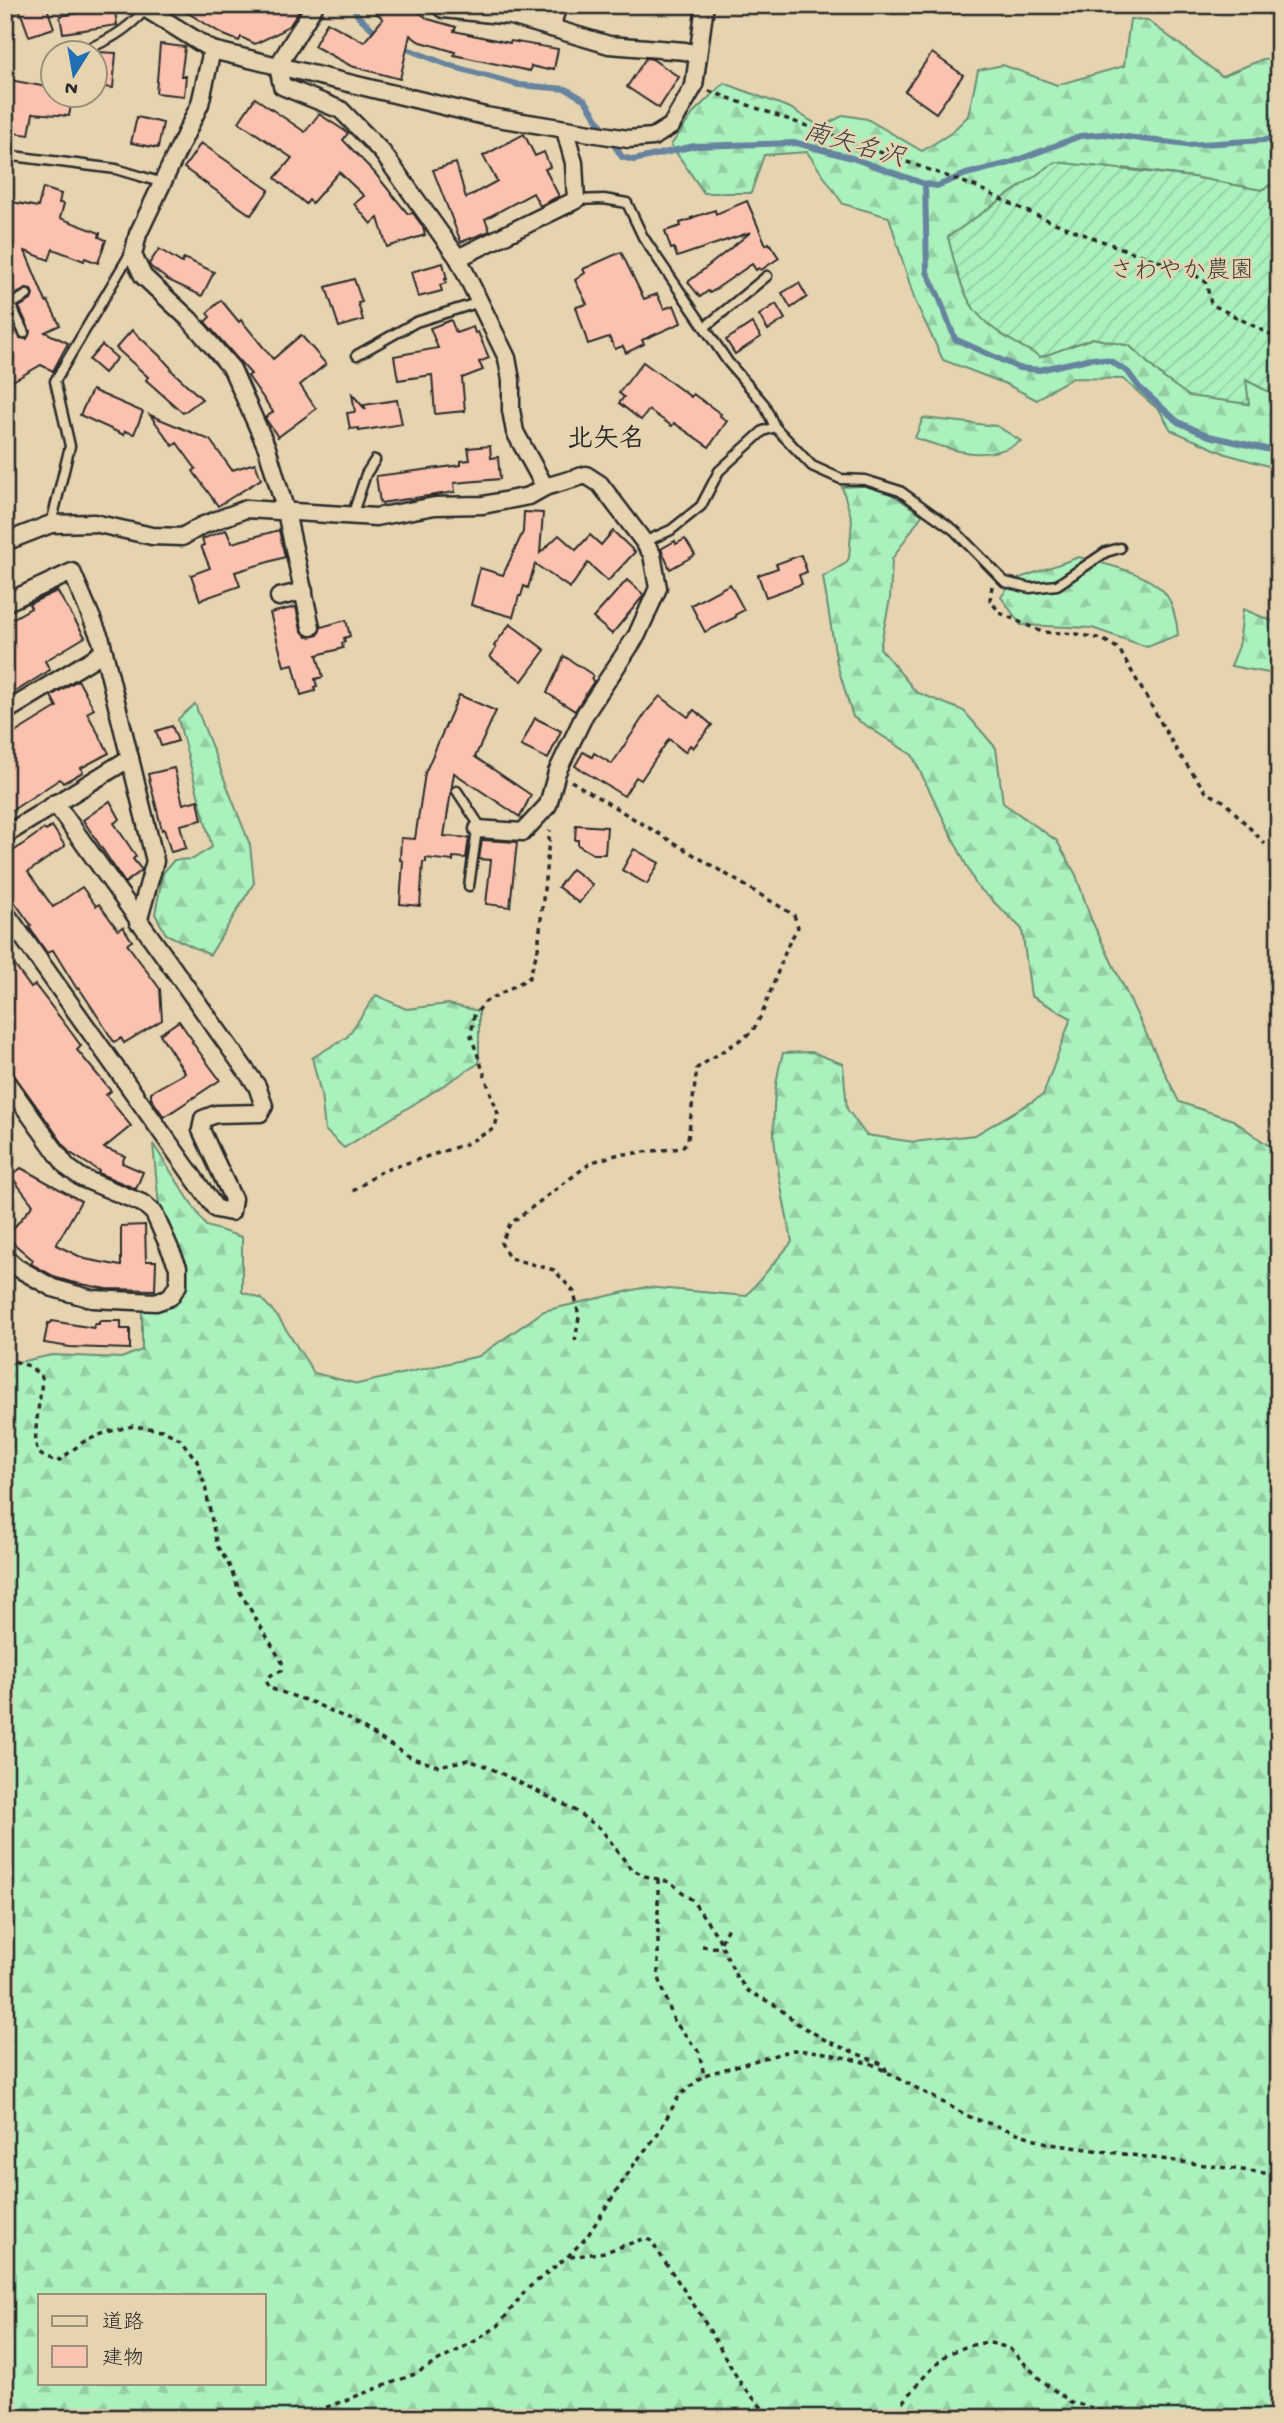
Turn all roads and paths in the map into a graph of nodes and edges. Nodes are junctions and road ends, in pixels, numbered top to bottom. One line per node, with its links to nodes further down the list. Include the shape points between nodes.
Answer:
1 (315, 5): 10 (street)
2 (439, 5): 6 (street, via 511,16)
3 (558, 5): 6 (street)
4 (705, 5): 9 (street)
5 (143, 7): 7 (lane, via 120,34); 8 (street)
6 (551, 28): 9 (street, via 609,45)
7 (108, 40)
8 (212, 50): 10 (street); 14 (street, via 200,104)
9 (698, 55): 11 (street)
10 (278, 66): 12 (street, via 485,116); 17 (street, via 282,86 341,110 382,152)
11 (694, 86): 12 (street, via 671,126 653,137 628,139); 24 (path, via 951,178 1058,225 1190,272 1206,282 1212,304)
12 (565, 130): 15 (street, via 574,163)
13 (5, 155): 14 (lane, via 116,169)
14 (163, 183): 16 (street)
15 (576, 200): 17 (street); 22 (lane, via 627,203 643,237)
16 (132, 255): 29 (street, via 143,276 190,320 232,369 267,447); 31 (lane, via 55,381 71,446)
17 (458, 258): 20 (street)
18 (767, 276): 22 (lane)
19 (27, 295): 21 (lane)
20 (480, 302): 25 (lane, via 416,322); 28 (street, via 508,358 515,432)
21 (8, 307): 23 (lane)
22 (705, 327): 26 (lane, via 764,404)
23 (24, 333)
24 (1279, 339)
25 (357, 355)
26 (775, 427): 33 (lane, via 719,471 701,506 671,530); 35 (lane, via 812,466 841,479 865,480 900,491 954,530)
27 (376, 460): 30 (lane, via 366,474)
28 (545, 487): 30 (street, via 529,496 483,505); 33 (street, via 586,475 600,484)
29 (286, 512): 30 (street); 31 (street, via 246,509 181,537 152,536 94,523); 36 (street)
30 (352, 516)
31 (51, 524): 32 (street)
32 (5, 542)
33 (644, 542): 43 (street, via 652,554 658,588 637,635 584,714)
34 (1120, 548): 35 (lane, via 1105,552 1057,585 1030,588 1005,582)
35 (996, 573): 49 (path, via 990,600 1000,613 1042,632 1102,639 1119,649 1206,792 1224,802)
36 (304, 591): 37 (street); 39 (street)
37 (279, 597)
38 (5, 603): 40 (street, via 72,572)
39 (311, 627)
40 (104, 652): 41 (street); 42 (street)
41 (5, 712)
42 (130, 758): 45 (street); 52 (street, via 155,861)
43 (557, 772): 46 (street); 56 (path, via 794,915 798,927 752,1032 697,1068 688,1139 682,1148 592,1162 510,1224 501,1243 509,1258 554,1270 574,1292 579,1317)
44 (457, 792): 47 (lane)
45 (55, 803): 48 (street); 52 (street)
46 (548, 805): 47 (street, via 523,832); 54 (path, via 552,821 538,949 529,978 485,1002 474,1016 471,1036 498,1114 495,1128 466,1144 382,1171)
47 (478, 829): 50 (lane)
48 (5, 835)
49 (1265, 844)
50 (469, 886)
51 (5, 912): 52 (street, via 216,1209 231,1212 233,1199 201,1130 203,1119 216,1114 260,1113 264,1106 257,1086)
52 (138, 922)
53 (5, 1080): 55 (street, via 67,1167 154,1213 177,1267 178,1285 170,1297 156,1302 92,1299 52,1288)
54 (353, 1191)
55 (5, 1257)
56 (575, 1341)
57 (5, 1358): 58 (path, via 29,1366 42,1377 35,1432 36,1448 44,1457 57,1462 83,1442 134,1426 162,1430 180,1439 197,1461 217,1546 282,1662 281,1671 267,1682 269,1688 348,1719 412,1758 438,1766 468,1760 544,1794 601,1829 632,1869)
58 (658, 1879): 60 (path, via 670,1882 692,1900); 64 (path, via 658,1975 674,2021 699,2052)
59 (728, 1927): 60 (path)
60 (720, 1941): 62 (path)
61 (702, 1946): 62 (path)
62 (723, 1948): 63 (path, via 748,1991 827,2041 884,2065)
63 (887, 2073): 64 (path, via 858,2060 793,2050); 65 (path, via 970,2117 1051,2144)
64 (704, 2075): 66 (path, via 679,2096 606,2210)
65 (1279, 2175)
66 (567, 2257): 67 (path, via 527,2289 498,2326 475,2341 415,2374); 68 (path, via 605,2252 646,2238 700,2314 741,2384)
67 (298, 2418)
68 (771, 2418)
69 (891, 2418): 70 (path, via 947,2354 987,2342 1009,2348 1071,2403)
70 (1118, 2418)

